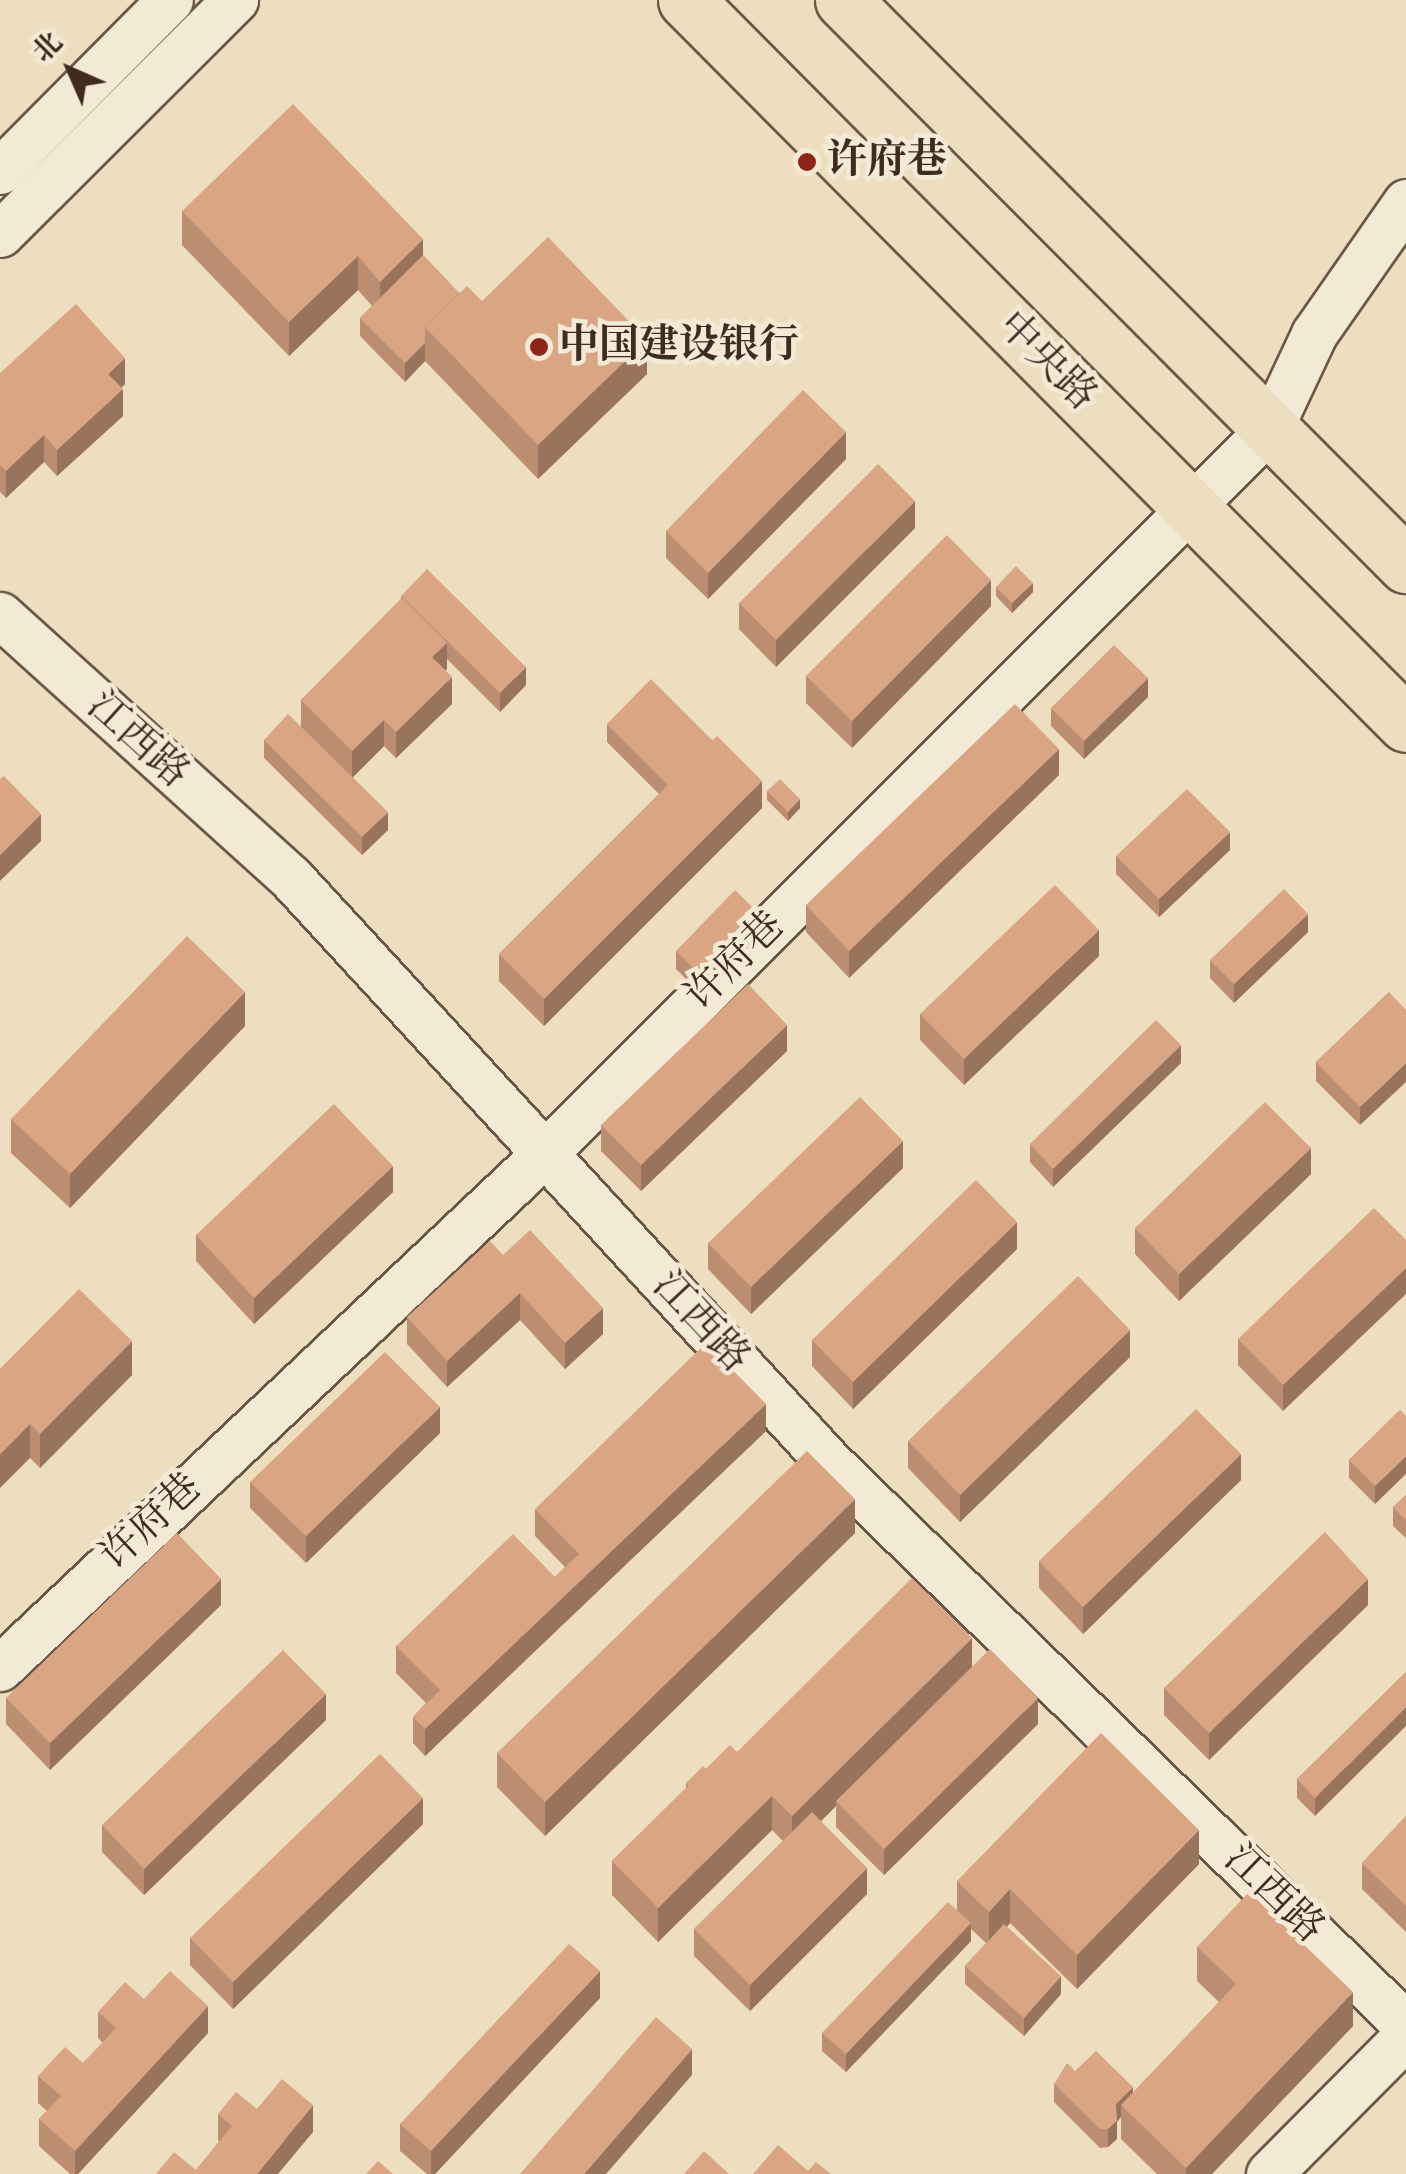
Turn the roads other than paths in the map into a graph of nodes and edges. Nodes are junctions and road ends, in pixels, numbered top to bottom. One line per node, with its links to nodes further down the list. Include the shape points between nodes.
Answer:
1 (170, 0): 5 (street)
2 (235, 0): 7 (street)
3 (686, 0): 9 (main road, 中央路)
4 (843, 0): 8 (main road)
5 (0, 171)
6 (1406, 202): 8 (street, 许府巷, via 1314,334)
7 (0, 234)
8 (1270, 428): 9 (street, 许府巷); 10 (main road)
9 (1190, 506): 12 (main road, 中央路); 13 (street, 许府巷)
10 (1406, 564)
11 (0, 615): 13 (street, 江西路, via 291,878)
12 (1406, 724)
13 (543, 1154): 14 (street, 许府巷); 15 (street, 江西路, via 828,1460)
14 (0, 1668)
15 (1406, 2025)
16 (1406, 2036): 17 (street)
17 (1269, 2174)

